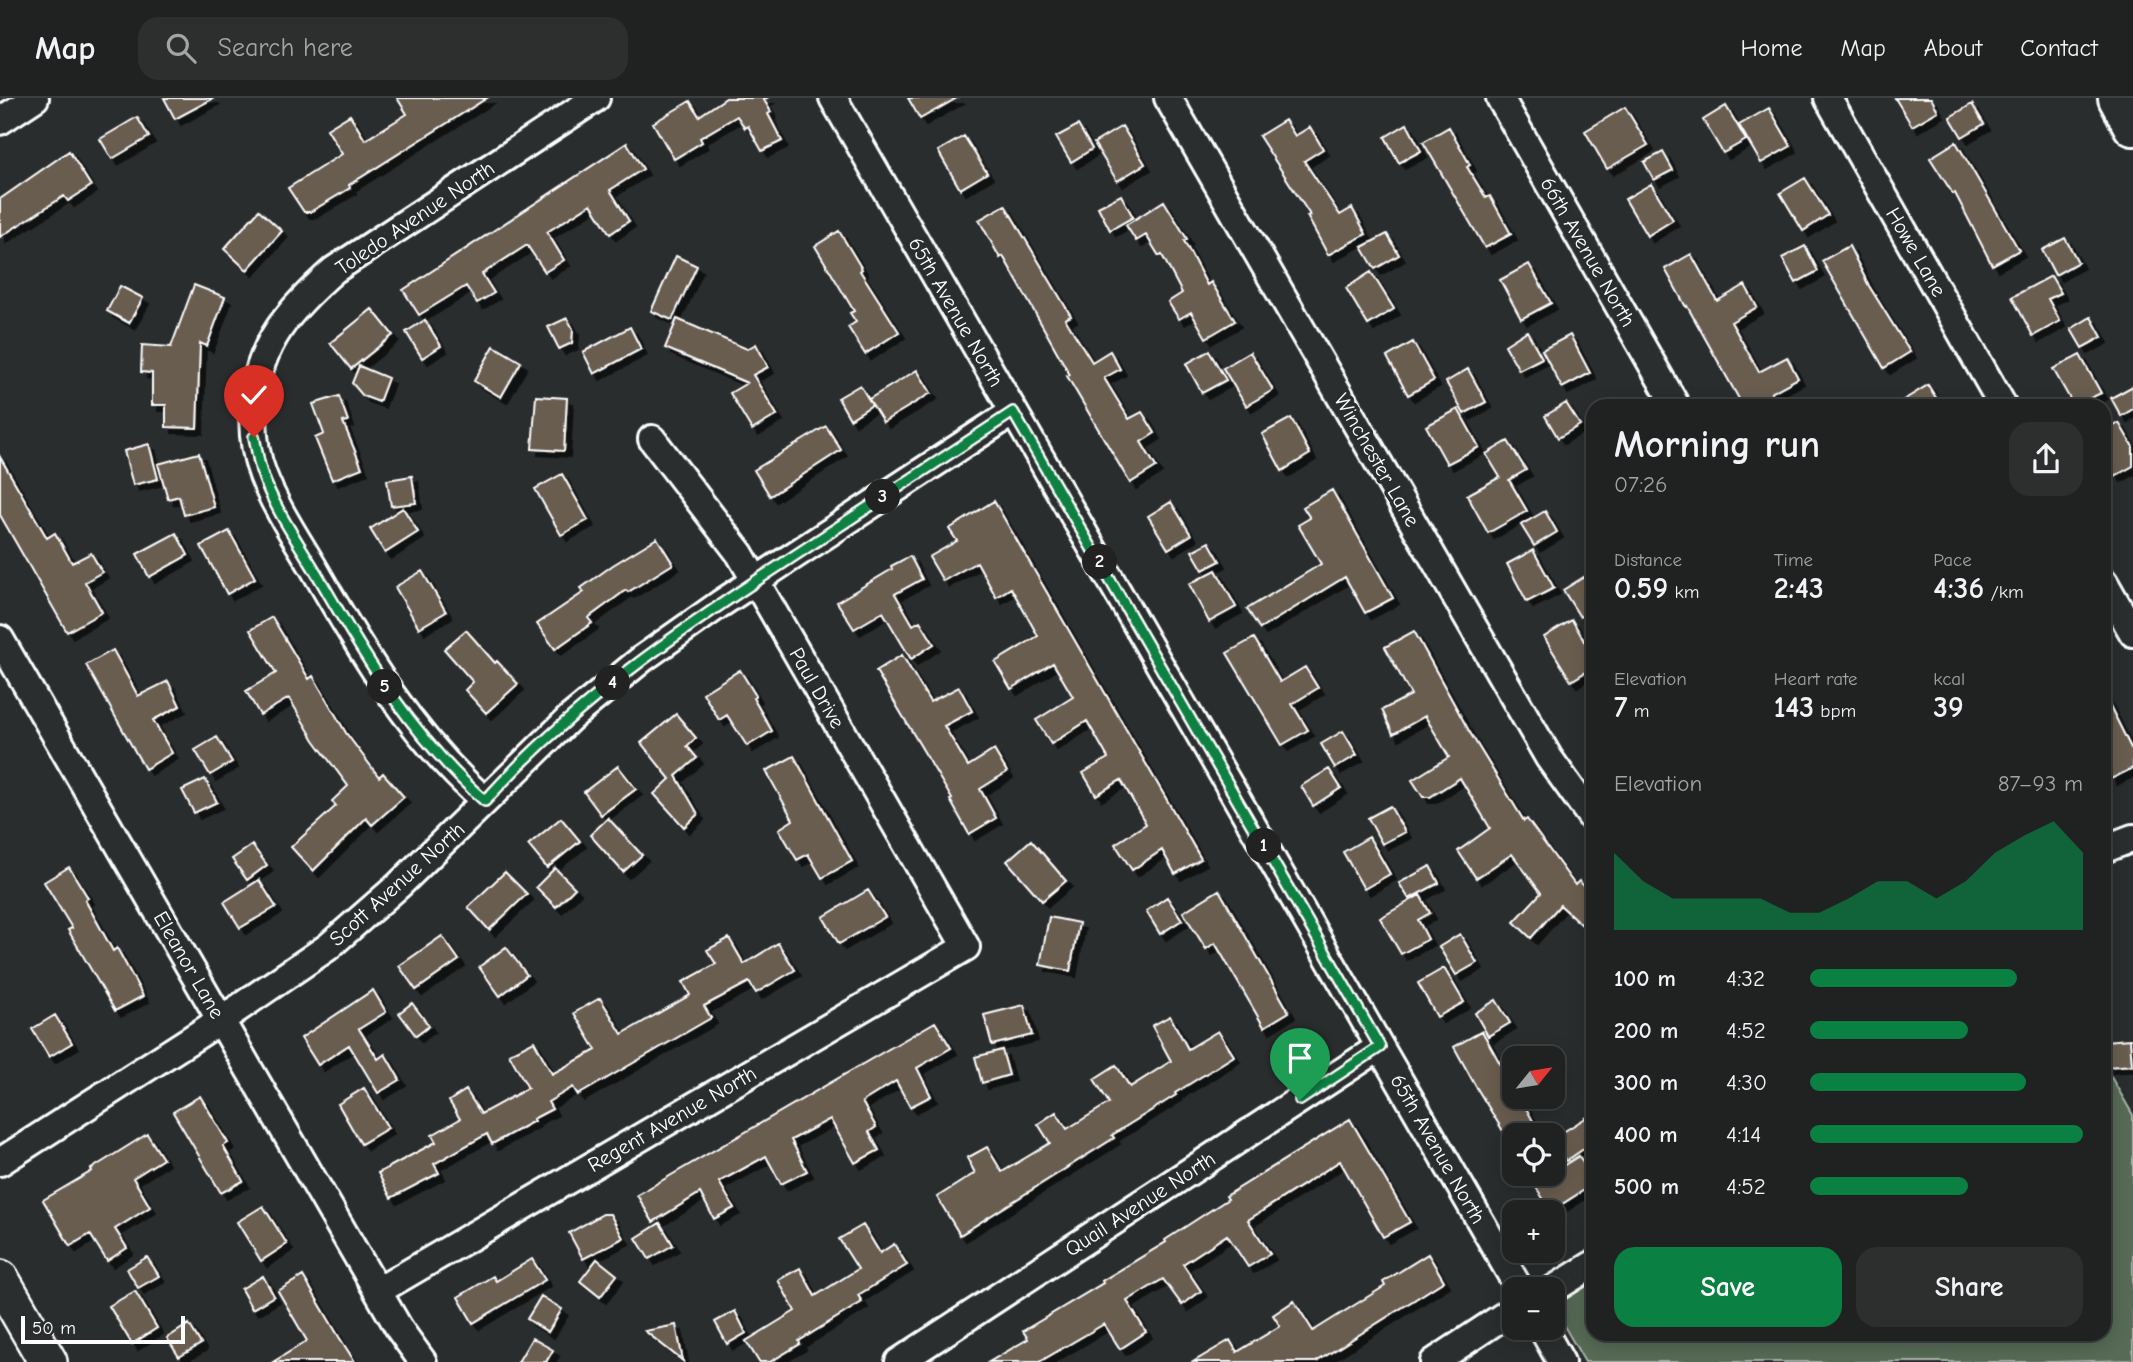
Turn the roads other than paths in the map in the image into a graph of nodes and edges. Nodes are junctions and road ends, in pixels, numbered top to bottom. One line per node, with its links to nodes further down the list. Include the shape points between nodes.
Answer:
1 (35, 98): 8 (street)
2 (596, 98): 18 (street, Toledo Avenue North, via 334,270 303,297 278,328 260,365 254,401 254,437 262,473 278,507 390,695 424,739)
3 (833, 98): 12 (street, 65th Avenue North)
4 (1168, 98): 19 (street, Winchester Lane, via 1549,758)
5 (1500, 98): 10 (street, 66th Avenue North)
6 (1828, 98): 11 (street, Howe Lane)
7 (2118, 98): 9 (highway)
8 (0, 121)
9 (2133, 126)
10 (1672, 399)
11 (1999, 399)
12 (1013, 412): 14 (street, Scott Avenue North); 24 (street, 65th Avenue North)
13 (652, 439): 14 (street, Paul Drive)
14 (756, 581): 18 (street, Scott Avenue North, via 632,667 570,718); 22 (street, Paul Drive)
15 (2111, 594): 16 (street)
16 (2133, 633)
17 (0, 639): 23 (street, Eleanor Lane)
18 (485, 801): 23 (street, Scott Avenue North, via 328,947)
19 (1586, 810)
20 (2133, 838): 21 (street)
21 (2111, 846)
22 (965, 947): 30 (street, Regent Avenue North)
23 (221, 1020): 25 (street, Scott Avenue North); 30 (street, Eleanor Lane)
24 (1380, 1047): 27 (street, 65th Avenue North); 35 (street, Quail Avenue North)
25 (0, 1162)
26 (1586, 1269): 29 (street)
27 (1513, 1277)
28 (0, 1279): 33 (street)
29 (1565, 1282)
30 (378, 1291): 34 (street)
31 (1502, 1318): 36 (street)
32 (1549, 1340): 37 (street)
33 (48, 1362)
34 (423, 1362)
35 (900, 1362)
36 (1434, 1362)
37 (1561, 1362)

